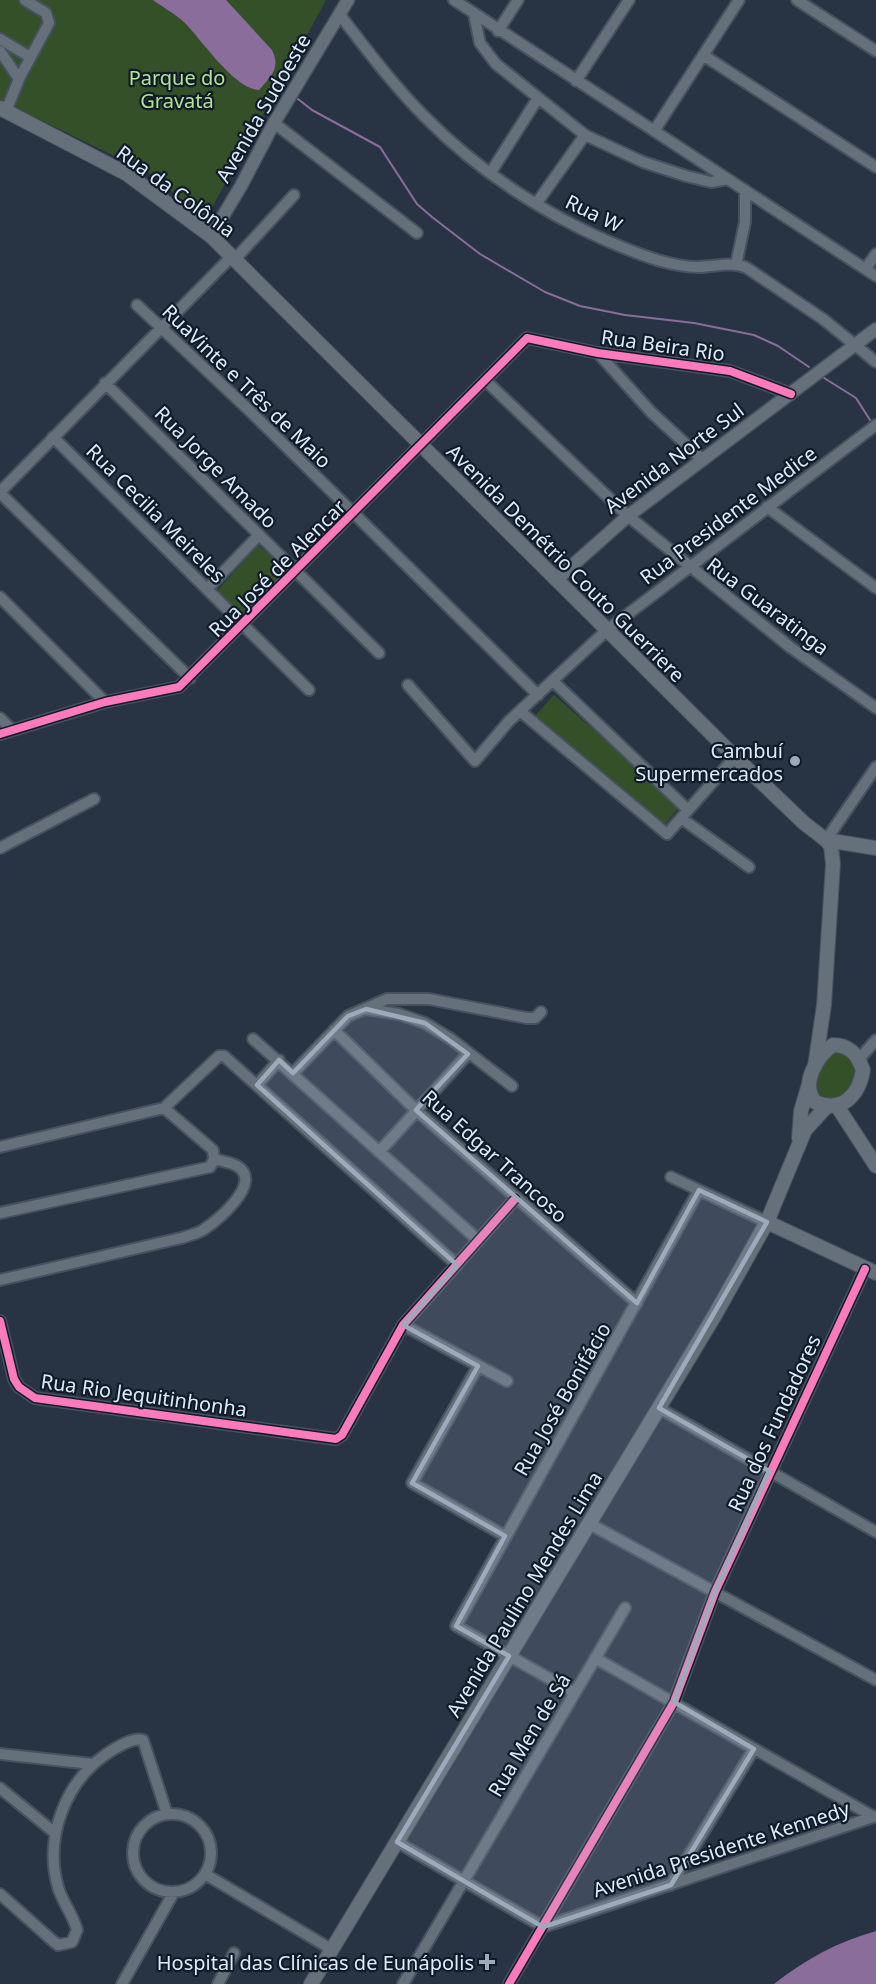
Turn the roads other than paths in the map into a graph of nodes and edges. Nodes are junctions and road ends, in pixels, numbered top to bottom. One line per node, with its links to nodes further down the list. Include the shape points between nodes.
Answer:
1 (25, 0): 15 (street, via 49,17)
2 (348, 0): 9 (street, Avenida Sudoeste)
3 (454, 0): 8 (street)
4 (518, 0): 10 (street)
5 (628, 0): 17 (street)
6 (739, 0): 14 (street)
7 (797, 0): 13 (street)
8 (474, 14): 10 (street); 18 (street, via 480,43 496,64)
9 (340, 15): 20 (street, Avenida Sudoeste); 24 (street, Rua W, via 425,117)
10 (498, 31): 17 (street)
11 (0, 39): 15 (street)
12 (0, 51): 16 (street)
13 (876, 51)
14 (703, 56): 21 (street); 23 (street)
15 (30, 57): 16 (street)
16 (19, 79): 19 (street)
17 (576, 81): 21 (street)
18 (538, 98): 22 (street); 24 (street)
19 (3, 109): 30 (main road, Rua da Colônia, via 127,174)
20 (274, 123): 29 (street); 30 (street, Avenida Sudoeste)
21 (654, 131): 25 (street)
22 (585, 135): 25 (street, via 665,169 711,182); 28 (street)
23 (876, 167)
24 (491, 171): 28 (street, Rua W)
25 (728, 179): 26 (street)
26 (745, 190): 33 (street, via 745,222); 34 (street)
27 (294, 195): 32 (street)
28 (536, 204): 33 (street, Rua W, via 580,228 657,260 680,266)
29 (417, 233)
30 (211, 236): 32 (main road, Rua da Colônia)
31 (876, 255): 34 (street)
32 (234, 258): 37 (street); 48 (main road, Avenida Demétrio Couto Guerriere)
33 (736, 265): 40 (street, Rua W, via 747,268)
34 (866, 268): 35 (street)
35 (876, 276)
36 (137, 305): 37 (street, RuaVinte e Três de Maio)
37 (161, 327): 44 (street); 52 (street, RuaVinte e Três de Maio)
38 (876, 329): 40 (street, Avenida Norte Sul)
39 (527, 338): 41 (street, Rua Beira Rio); 43 (street, Rua José de Alencar)
40 (855, 344): 42 (street, Rua W); 45 (street, Avenida Norte Sul)
41 (598, 353): 45 (street, Rua Beira Rio, via 730,371); 49 (street, via 651,412)
42 (876, 362)
43 (485, 380): 48 (street, Rua José de Alencar); 53 (street, Rua Guaratinga)
44 (105, 383): 47 (street); 54 (street, Rua Jorge Amado)
45 (791, 394): 49 (street, Avenida Norte Sul)
46 (876, 425): 51 (street, Rua Presidente Medice)
47 (53, 437): 50 (street); 58 (street, Rua Cecilia Meireles)
48 (420, 446): 52 (street, Rua José de Alencar); 57 (main road, Avenida Demétrio Couto Guerriere)
49 (703, 460): 53 (street, Avenida Norte Sul)
50 (0, 492): 64 (street)
51 (767, 507): 55 (street, Rua Presidente Medice); 59 (street)
52 (353, 515): 56 (street, Rua José de Alencar); 68 (street, RuaVinte e Três de Maio)
53 (628, 516): 55 (street, Rua Guaratinga); 57 (street, Avenida Norte Sul)
54 (259, 535): 56 (street, Rua Jorge Amado); 58 (street)
55 (688, 567): 62 (street, Rua Presidente Medice); 70 (street, Rua Guaratinga)
56 (297, 572): 61 (street, Rua José de Alencar); 63 (street, Rua Jorge Amado)
57 (556, 579): 62 (main road, Avenida Demétrio Couto Guerriere)
58 (208, 588): 61 (street, Rua Cecilia Meireles)
59 (876, 588)
60 (0, 597): 69 (street)
61 (243, 625): 64 (street, Rua José de Alencar); 67 (street, Rua Cecilia Meireles)
62 (607, 630): 65 (street, Rua Presidente Medice); 75 (main road, Avenida Demétrio Couto Guerriere)
63 (380, 653)
64 (190, 678): 69 (street, Rua José de Alencar, via 179,687)
65 (553, 681): 68 (street, Rua Presidente Medice); 78 (street)
66 (408, 685): 71 (street, Rua Presidente Medice, via 475,761)
67 (309, 690)
68 (538, 695): 71 (street, Rua Presidente Medice)
69 (105, 702): 73 (street, Rua José de Alencar)
70 (876, 708)
71 (520, 711): 78 (street, via 667,834)
72 (0, 718): 73 (street)
73 (12, 730): 74 (street, Rua José de Alencar)
74 (0, 734)
75 (735, 757): 78 (street); 79 (main road, Avenida Demétrio Couto Guerriere)
76 (876, 767): 79 (street)
77 (94, 799): 80 (street)
78 (685, 814): 82 (street)
79 (826, 840): 81 (main road); 83 (main road, via 831,846 833,864)
80 (0, 848)
81 (876, 848)
82 (749, 867)
83 (824, 1005): 89 (main road); 93 (main road)
84 (366, 1009): 85 (street, via 387,999 412,997 527,1018 535,1018); 86 (street, via 348,1016); 90 (street, via 425,1023)
85 (541, 1012)
86 (334, 1030): 94 (street); 101 (street, Rua Edgar Trancoso)
87 (253, 1039): 92 (street)
88 (876, 1040): 91 (street)
89 (833, 1045): 91 (main road, via 849,1049); 93 (main road)
90 (468, 1054): 98 (street); 101 (street)
91 (859, 1059): 95 (main road)
92 (279, 1060): 94 (street); 96 (street)
93 (814, 1066): 97 (main road)
94 (293, 1073): 104 (street)
95 (869, 1075): 99 (main road, via 854,1094)
96 (257, 1084): 100 (street, via 221,1055); 113 (street)
97 (809, 1084): 99 (main road, via 812,1099); 102 (main road, via 801,1111)
98 (512, 1086)
99 (832, 1106): 102 (main road, via 810,1122); 106 (main road)
100 (164, 1108): 103 (street); 105 (street, via 213,1150)
101 (416, 1110): 104 (street); 109 (street, Rua Edgar Trancoso)
102 (800, 1140): 111 (main road, Avenida Paulino Mendes Lima)
103 (0, 1147)
104 (379, 1152): 112 (street)
105 (214, 1159): 110 (street, via 210,1167); 115 (street, via 238,1166 246,1178 245,1188 202,1230)
106 (876, 1166)
107 (671, 1177): 108 (street)
108 (699, 1190): 111 (street); 116 (street, Rua José Bonifácio)
109 (515, 1199): 112 (street); 116 (street, Rua Edgar Trancoso)
110 (0, 1212)
111 (767, 1222): 114 (main road); 122 (main road, Avenida Paulino Mendes Lima)
112 (478, 1240): 113 (street)
113 (457, 1265): 118 (street)
114 (871, 1271): 123 (street, Rua dos Fundadores)
115 (0, 1280)
116 (637, 1303): 126 (street, Rua José Bonifácio)
117 (0, 1320): 119 (street, Rua Rio Jequitinhonha)
118 (403, 1325): 119 (street, Rua Rio Jequitinhonha, via 342,1435 336,1439 35,1398 19,1387); 120 (street)
119 (3, 1347)
120 (478, 1366): 121 (street); 126 (street, via 412,1483)
121 (507, 1381)
122 (659, 1408): 123 (street); 124 (main road, Avenida Paulino Mendes Lima)
123 (769, 1471): 125 (street); 127 (street, Rua dos Fundadores)
124 (590, 1524): 127 (street); 129 (main road, Avenida Paulino Mendes Lima)
125 (876, 1532)
126 (505, 1536): 129 (street, Rua José Bonifácio, via 456,1626)
127 (715, 1592): 131 (street); 133 (street, Rua dos Fundadores)
128 (625, 1608): 130 (street, Rua Men de Sá)
129 (509, 1656): 132 (street); 141 (main road, Avenida Paulino Mendes Lima)
130 (595, 1658): 132 (street, Rua Men de Sá); 133 (street)
131 (876, 1680)
132 (575, 1693): 143 (street, Rua Men de Sá)
133 (674, 1702): 134 (street); 147 (street, Rua dos Fundadores)
134 (754, 1749): 139 (street); 144 (street)
135 (0, 1754): 136 (street)
136 (92, 1764): 138 (street, via 135,1739 143,1740); 140 (street, via 69,1793)
137 (0, 1788): 140 (street)
138 (167, 1814): 142 (street, via 190,1819 203,1829 211,1851); 145 (street, via 141,1829 133,1857 148,1883 156,1889)
139 (875, 1817): 144 (street, Avenida Presidente Kennedy)
140 (55, 1833): 146 (street, via 58,1888 77,1930 76,1936 58,1945)
141 (397, 1842): 143 (street); 148 (main road, Avenida Paulino Mendes Lima)
142 (205, 1874): 145 (street, via 195,1885); 148 (street)
143 (464, 1881): 147 (street); 153 (street, Rua Men de Sá)
144 (671, 1885): 147 (street, Avenida Presidente Kennedy)
145 (174, 1892): 150 (street)
146 (0, 1894)
147 (543, 1927): 154 (street, Rua dos Fundadores)
148 (331, 1949): 152 (main road, Avenida Paulino Mendes Lima)
149 (234, 1953): 151 (street)
150 (122, 1984)
151 (218, 1984)
152 (311, 1984)
153 (403, 1984)
154 (509, 1984)

